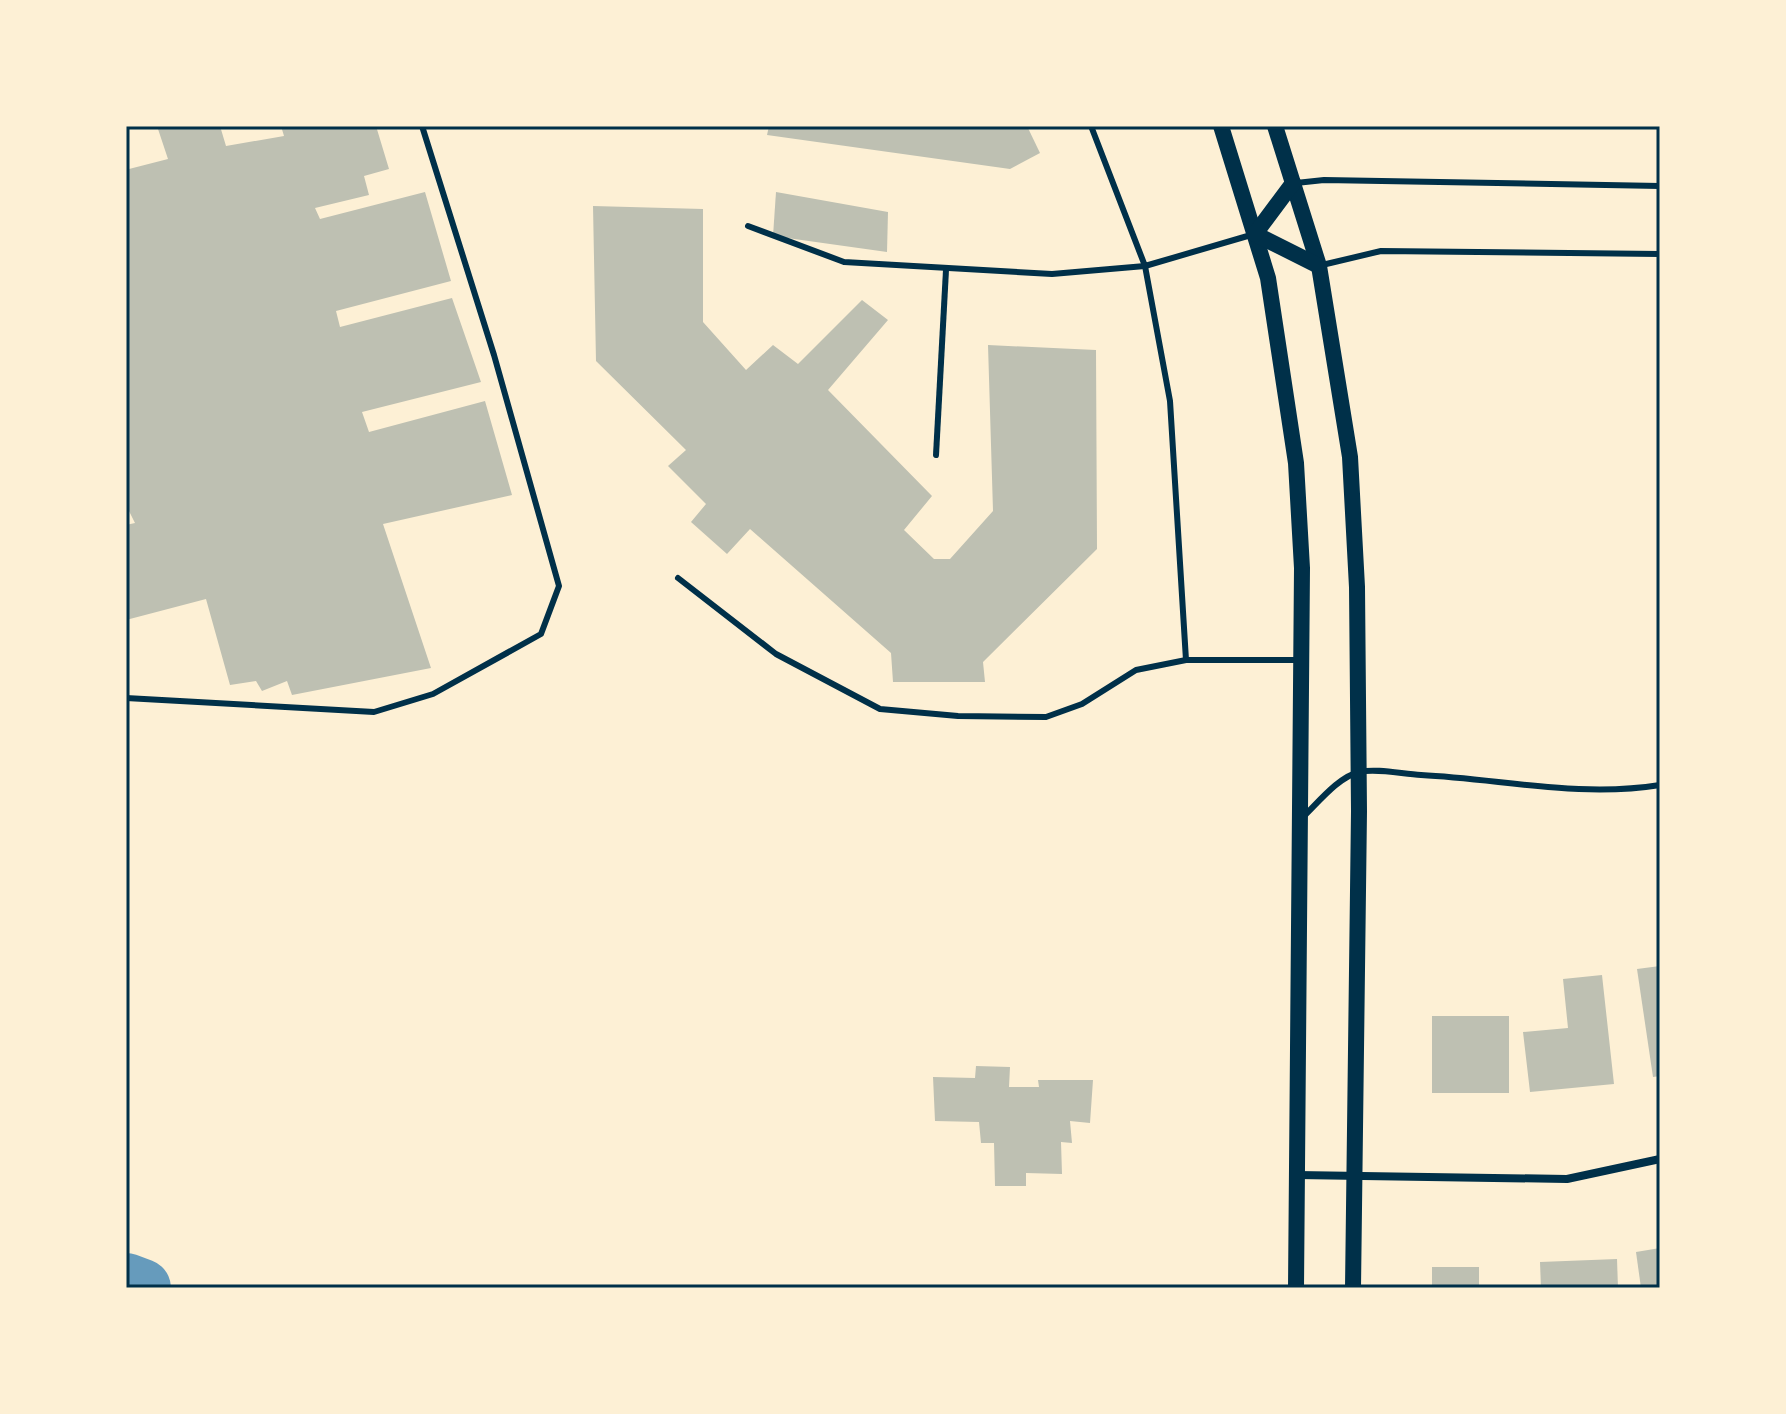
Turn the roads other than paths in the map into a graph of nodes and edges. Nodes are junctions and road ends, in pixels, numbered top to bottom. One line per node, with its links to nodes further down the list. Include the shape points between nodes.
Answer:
1 (422, 126): 17 (lane, via 559,586 541,634 433,694 374,712)
2 (1091, 126): 10 (lane)
3 (1221, 126): 8 (main road)
4 (1275, 126): 5 (main road)
5 (1293, 183): 6 (lane); 8 (main road); 11 (main road)
6 (1660, 186)
7 (748, 226): 12 (lane, via 844,262)
8 (1255, 234): 10 (lane); 11 (main road); 16 (main road, via 1268,278 1296,463)
9 (1660, 254): 11 (lane, via 1381,251)
10 (1145, 266): 12 (lane, via 1052,274); 15 (lane, via 1170,401)
11 (1319, 266): 18 (main road, via 1350,457)
12 (946, 270): 13 (lane)
13 (936, 455)
14 (678, 578): 15 (lane, via 776,654 880,709 1046,717 1082,704 1136,670)
15 (1186, 660): 16 (lane)
16 (1301, 660): 20 (main road)
17 (126, 698)
18 (1358, 772): 19 (lane, via 1616,792); 20 (lane); 23 (main road)
19 (1660, 785)
20 (1300, 821): 22 (main road)
21 (1660, 1159): 23 (street, via 1567,1179)
22 (1297, 1175): 23 (street); 24 (main road)
23 (1353, 1178): 25 (main road)
24 (1296, 1288)
25 (1353, 1288)

